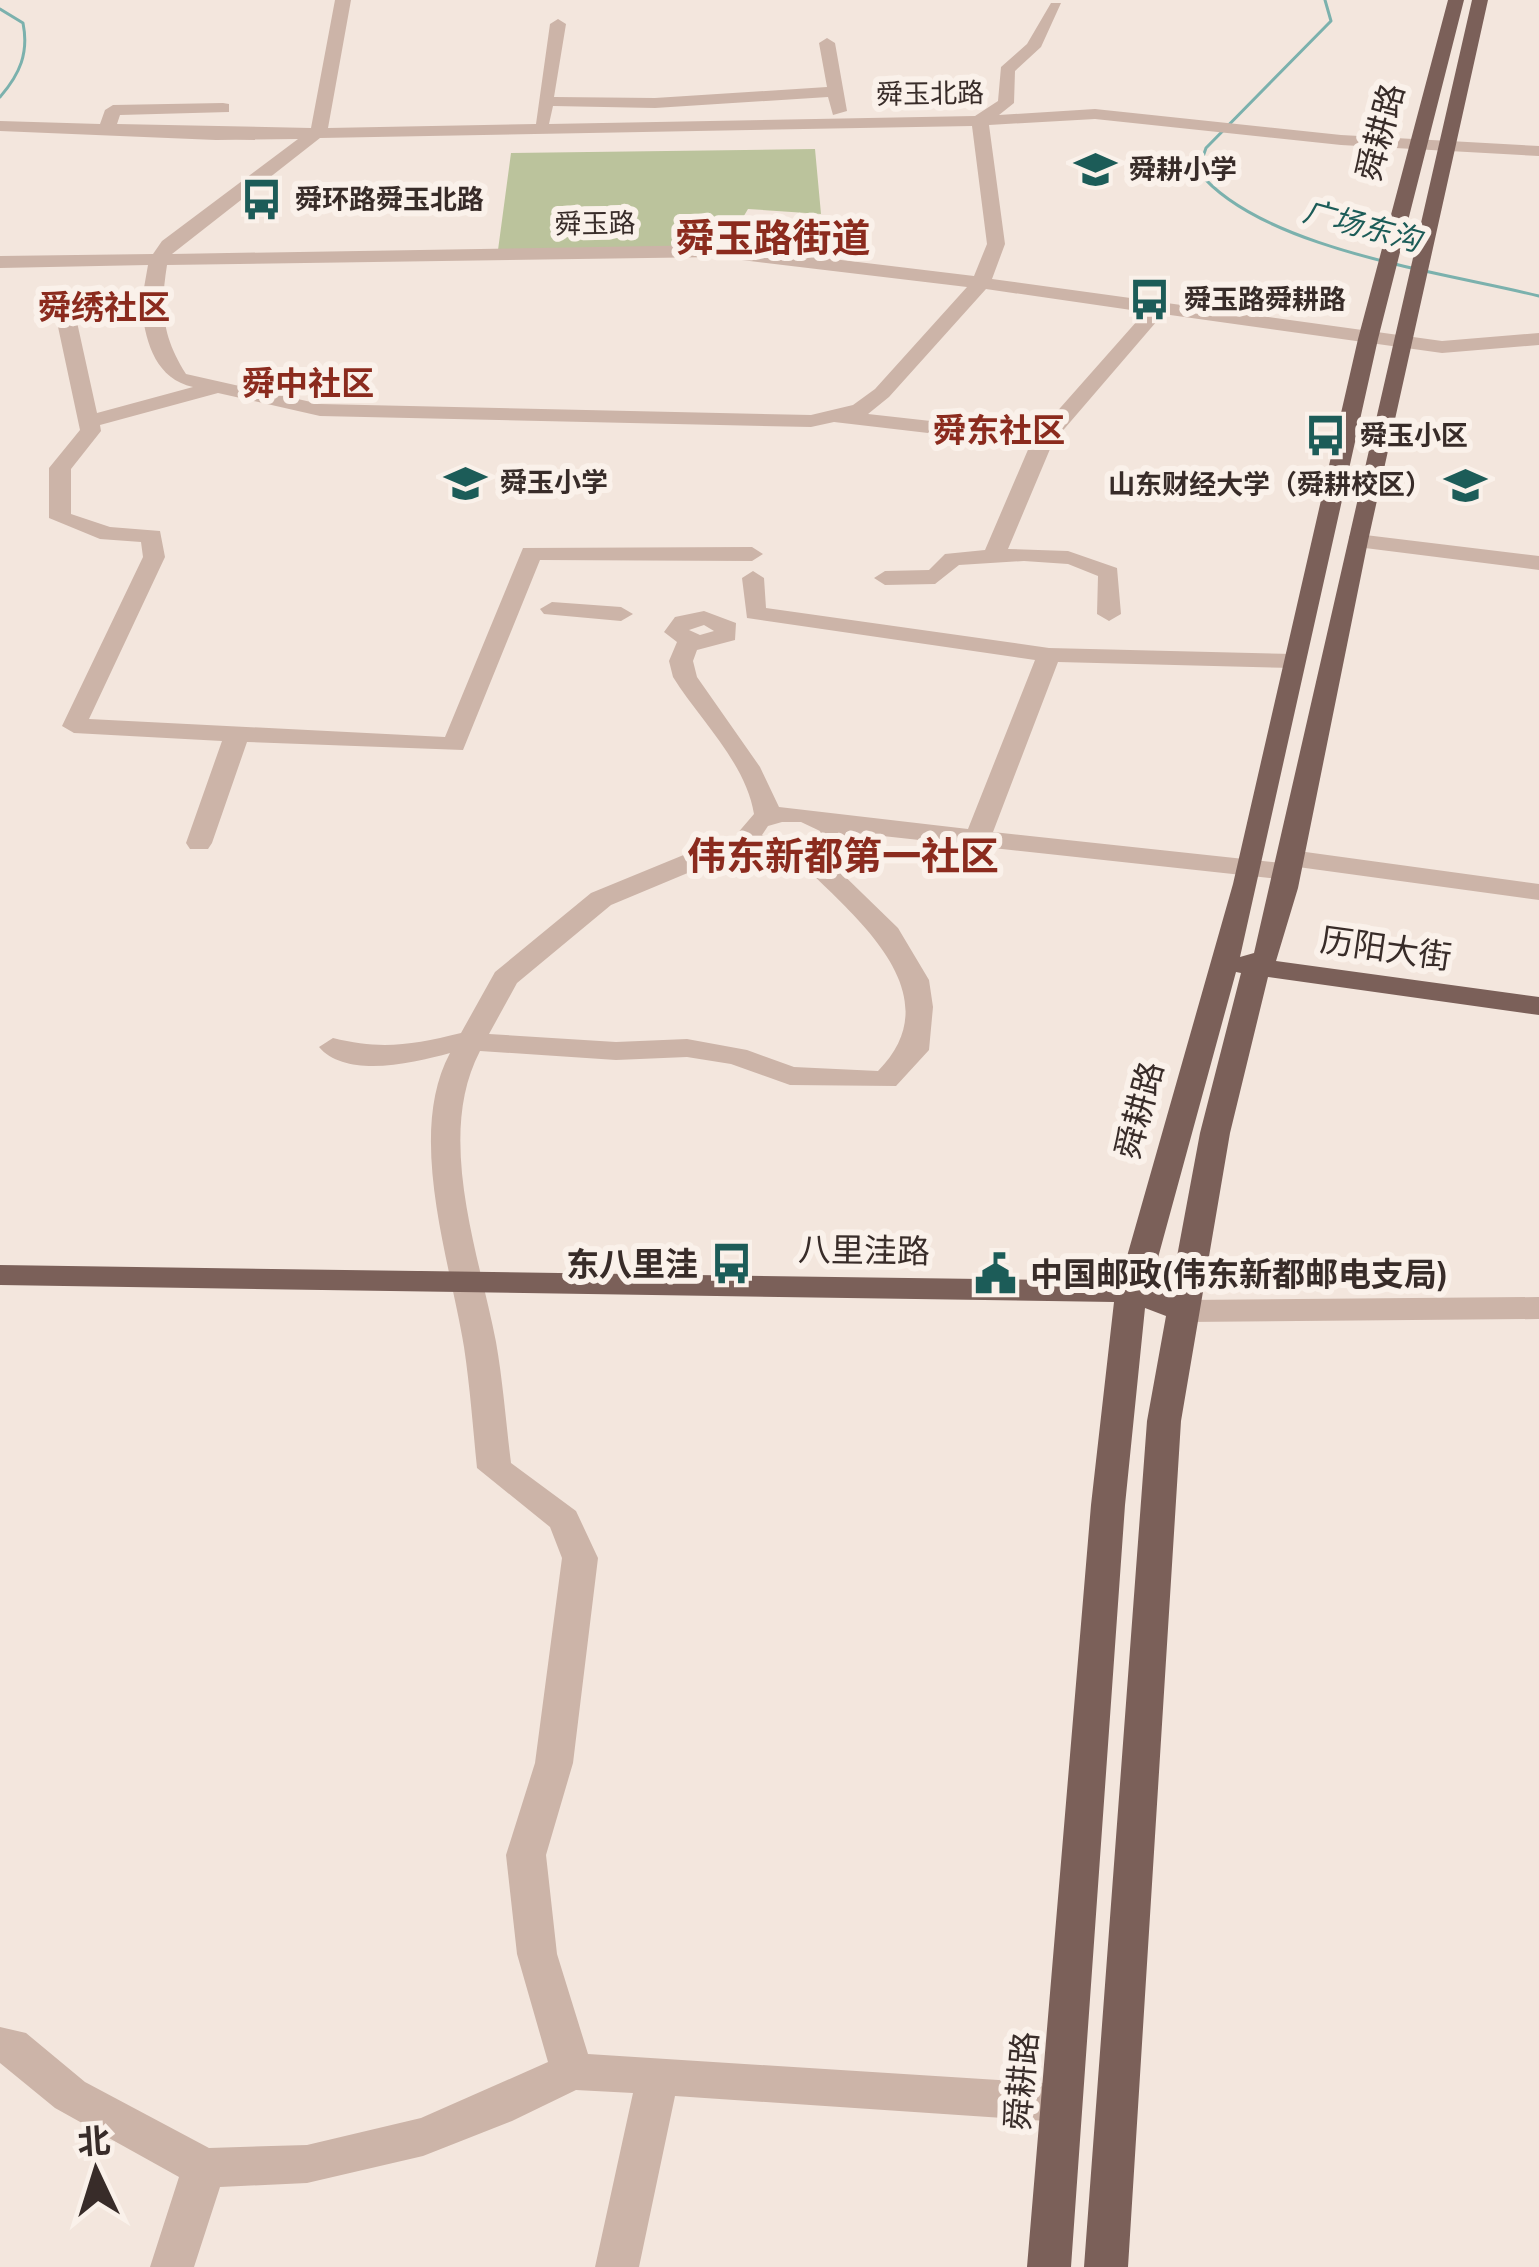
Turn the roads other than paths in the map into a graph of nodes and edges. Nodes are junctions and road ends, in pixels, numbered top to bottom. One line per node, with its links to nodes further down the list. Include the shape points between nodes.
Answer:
1 (343, 0): 15 (street)
2 (1456, 0): 16 (main road, 舜耕路)
3 (1480, 0): 17 (main road, 舜耕路)
4 (1056, 6): 10 (street, via 1034,47 1007,70 1006,103)
5 (558, 24): 8 (street)
6 (827, 43): 7 (street)
7 (836, 92): 8 (street, via 640,106); 11 (street)
8 (546, 101): 13 (street)
9 (223, 108): 14 (street, via 113,110)
10 (980, 120): 11 (street, 舜玉北路); 16 (street, 舜玉北路, via 1095,114); 21 (street, via 996,244)
11 (842, 123): 13 (street, 舜玉北路)
12 (0, 126): 14 (street, 舜玉北路)
13 (542, 127): 15 (street, 舜玉北路)
14 (106, 129): 15 (street, 舜玉北路)
15 (319, 130): 19 (street)
16 (1420, 144): 17 (street, 舜玉北路); 24 (main road, 舜耕路)
17 (1447, 146): 18 (street, 舜玉北路); 26 (main road, 舜耕路)
18 (1539, 151)
19 (158, 260): 20 (street, 舜玉路); 21 (street, 舜玉路, via 679,250); 22 (street)
20 (0, 262)
21 (981, 283): 23 (street, 舜玉路); 28 (street, via 882,393 860,410)
22 (152, 304): 27 (street, via 156,342 179,378); 29 (street, via 64,308)
23 (1158, 308): 24 (street, 舜玉路); 30 (street)
24 (1368, 339): 26 (street, 舜玉路); 40 (main road, 舜耕路)
25 (1539, 339): 26 (street, 舜玉路)
26 (1402, 342): 31 (main road, 舜耕路)
27 (214, 388): 28 (street, via 320,410); 29 (street)
28 (832, 416): 30 (street)
29 (89, 422): 41 (street, via 91,431 60,468 60,518 108,534 152,536 154,557 74,726)
30 (1042, 440): 32 (street)
31 (1357, 541): 33 (street); 47 (main road, 舜耕路)
32 (994, 556): 34 (street, via 953,559 935,578); 38 (street, via 1087,559 1109,573)
33 (1539, 563)
34 (886, 578)
35 (552, 609): 37 (street)
36 (755, 613): 39 (street); 41 (street, via 753,566 531,553 454,745); 43 (street, via 696,618 676,632 689,642 685,677 768,807)
37 (621, 614)
38 (1109, 614)
39 (1049, 655): 40 (street); 44 (street)
40 (1294, 661): 48 (main road, 舜耕路)
41 (237, 734): 45 (street)
42 (831, 830): 43 (street, via 806,814); 44 (street); 46 (street); 48 (street)
43 (762, 832): 46 (street, via 780,858); 54 (street, via 601,899 505,978)
44 (977, 839): 48 (street)
45 (199, 843)
46 (810, 857): 54 (street, via 888,934 915,980 915,1050 886,1080 790,1076 687,1048)
47 (1288, 873): 48 (street); 49 (street); 51 (main road, 舜耕路)
48 (1247, 876): 50 (main road, 舜耕路)
49 (1539, 892)
50 (1226, 956): 51 (main road, 历阳大街); 59 (main road, 舜耕路)
51 (1262, 961): 52 (main road, 历阳大街); 53 (main road, 历阳大街); 61 (main road, 舜耕路, via 1215,1133)
52 (1539, 997)
53 (1539, 1006)
54 (473, 1041): 55 (street, via 348,1056); 57 (street, via 454,1073 445,1159)
55 (333, 1047)
56 (0, 1274): 57 (main road, 八里洼路)
57 (468, 1291): 58 (main road, 八里洼路); 59 (main road, 八里洼路); 63 (street, via 494,1468 564,1520 580,1558 554,1762 526,1855 537,1954)
58 (0, 1292)
59 (1130, 1301): 61 (main road, 八里洼路); 65 (main road, 舜耕路)
60 (1539, 1309): 61 (street)
61 (1186, 1311): 70 (main road, 舜耕路, via 1164,1421)
62 (4, 2048): 66 (street, via 70,2095)
63 (572, 2071): 64 (street); 66 (street, via 422,2137 308,2164)
64 (658, 2074): 65 (street); 68 (street)
65 (1061, 2103): 69 (main road, 舜耕路)
66 (204, 2168): 67 (street)
67 (172, 2267)
68 (616, 2267)
69 (1049, 2267)
70 (1106, 2267)

